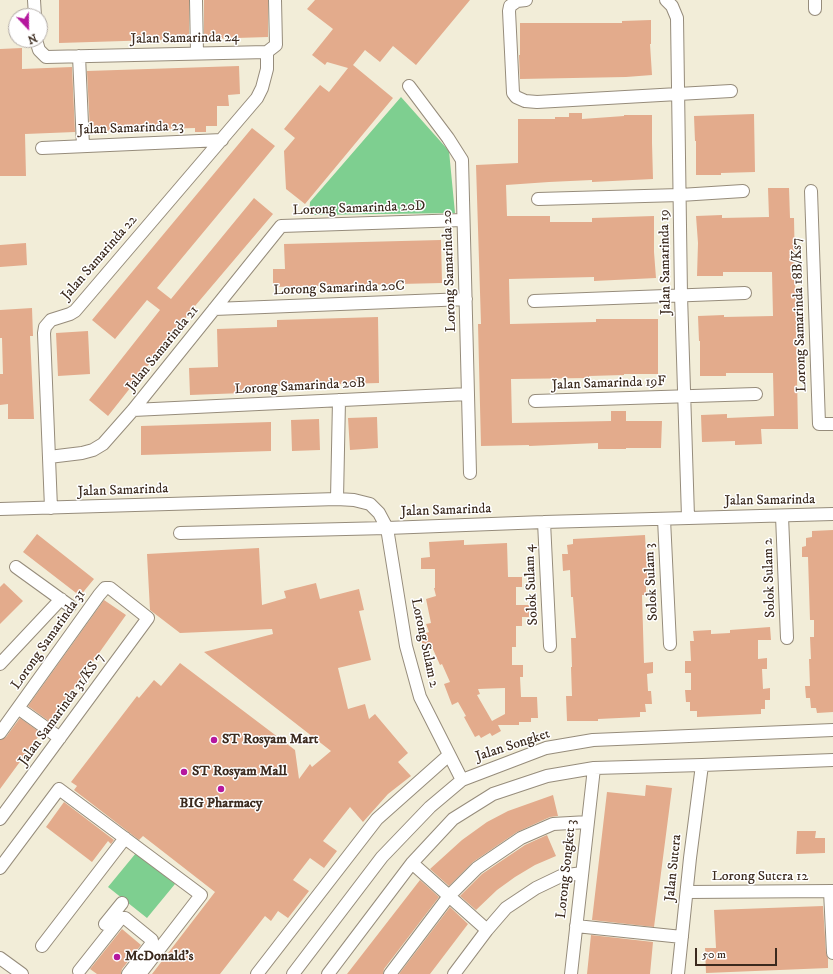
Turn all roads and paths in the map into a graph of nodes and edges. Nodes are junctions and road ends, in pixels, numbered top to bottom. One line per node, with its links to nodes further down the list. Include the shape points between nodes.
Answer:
1 (196, 0): 7 (street)
2 (275, 0): 6 (street, via 276,45)
3 (526, 0): 11 (street, via 517,1 510,6 509,11 513,93 516,97 537,102)
4 (669, 3): 11 (street, Jalan Samarinda 19, via 676,18)
5 (38, 48): 8 (street, Jalan Samarinda 24, via 46,57)
6 (267, 52): 7 (street, Jalan Samarinda 24); 12 (street, Jalan Samarinda 22, via 267,69 260,94)
7 (197, 53): 8 (street, Jalan Samarinda 24)
8 (79, 56): 13 (street)
9 (409, 86): 19 (street, Lorong Samarinda 20, via 462,160)
10 (731, 91): 11 (street)
11 (678, 94): 17 (street, Jalan Samarinda 19)
12 (222, 140): 13 (street, Jalan Samarinda 23); 33 (street, Jalan Samarinda 22, via 75,311 51,320 45,327)
13 (83, 146): 14 (street, Jalan Samarinda 23)
14 (42, 148)
15 (744, 191): 17 (street)
16 (811, 191): 32 (street, Lorong Samarinda 18B/Ks7, via 819,424)
17 (680, 195): 18 (street); 22 (street, Jalan Samarinda 19)
18 (538, 199)
19 (463, 220): 20 (street, Lorong Samarinda 20D); 23 (street, Lorong Samarinda 20)
20 (281, 226): 25 (street, Jalan Samarinda 21)
21 (745, 293): 22 (street)
22 (681, 295): 24 (street); 28 (street, Jalan Samarinda 19)
23 (466, 299): 25 (street, Lorong Samarinda 20C); 26 (street, Lorong Samarinda 20)
24 (534, 301)
25 (214, 309): 31 (street, Jalan Samarinda 21)
26 (468, 394): 29 (street, Lorong Samarinda 20B); 34 (street, Lorong Samarinda 20)
27 (756, 394): 28 (street, Jalan Samarinda 19F)
28 (684, 397): 30 (street, Jalan Samarinda 19F); 40 (street, Jalan Samarinda 19)
29 (339, 400): 31 (street, Lorong Samarinda 20B); 35 (street)
30 (535, 401)
31 (133, 410): 33 (street, Jalan Samarinda 21, via 103,444 93,450)
32 (833, 424)
33 (48, 457): 36 (street, Jalan Samarinda 22)
34 (470, 473)
35 (337, 499): 36 (street, Jalan Samarinda); 43 (street, Jalan Samarinda, via 370,504)
36 (50, 508): 37 (street, Jalan Samarinda)
37 (0, 509)
38 (833, 514): 39 (street, Jalan Samarinda)
39 (782, 516): 40 (street, Jalan Samarinda); 47 (street, Solok Sulam 2)
40 (688, 518): 41 (street, Jalan Samarinda)
41 (664, 519): 42 (street, Jalan Samarinda); 48 (street, Solok Sulam 3)
42 (544, 522): 43 (street, Jalan Samarinda); 49 (street, Solok Sulam 4)
43 (387, 528): 44 (street); 55 (street, Lorong Sulam 2, via 406,646 420,697)
44 (180, 533)
45 (16, 567): 50 (street, via 66,603)
46 (148, 618): 51 (street, Lorong Samarinda 31, via 110,588 105,588); 54 (street, Jalan Samarinda 31/KS 7)
47 (787, 638)
48 (670, 644)
49 (550, 646)
50 (0, 664)
51 (18, 708): 53 (street, Lorong Samarinda 31); 54 (street)
52 (833, 730): 59 (street, Jalan Songket, via 593,740 546,748)
53 (0, 733)
54 (60, 738): 60 (street, Jalan Samarinda 31/KS 7)
55 (448, 755): 59 (street, Lorong Sulam 2); 79 (street, via 377,819)
56 (833, 760): 57 (street)
57 (702, 765): 58 (street); 67 (street, Jalan Sutera)
58 (594, 768): 61 (street, Lorong Songket 3); 63 (street, via 547,776 493,794 453,819)
59 (462, 780): 80 (street, Jalan Songket, via 430,807 382,857)
60 (0, 819)
61 (588, 822): 65 (street, Lorong Songket 3); 68 (street, via 553,824 521,838 477,868)
62 (125, 838): 64 (street, via 59,789); 73 (street); 78 (street, via 201,895)
63 (412, 863): 68 (street); 81 (street)
64 (0, 868)
65 (582, 874): 70 (street, Lorong Songket 3); 71 (street, via 561,876 536,888 506,908)
66 (831, 891): 67 (street, Lorong Sutera 12); 74 (street)
67 (687, 892): 72 (street, Jalan Sutera)
68 (449, 896): 71 (street); 82 (street)
69 (122, 903): 77 (street, via 76,968 121,918 125,918 152,940)
70 (576, 926): 72 (street); 84 (street, Lorong Songket 3)
71 (487, 930): 83 (street)
72 (682, 937): 85 (street, Jalan Sutera)
73 (42, 946)
74 (833, 953)
75 (0, 958): 76 (street)
76 (22, 974)
77 (128, 974)
78 (140, 974)
79 (257, 974)
80 (293, 974)
81 (328, 974)
82 (390, 974)
83 (454, 974)
84 (571, 974)
85 (678, 974)

